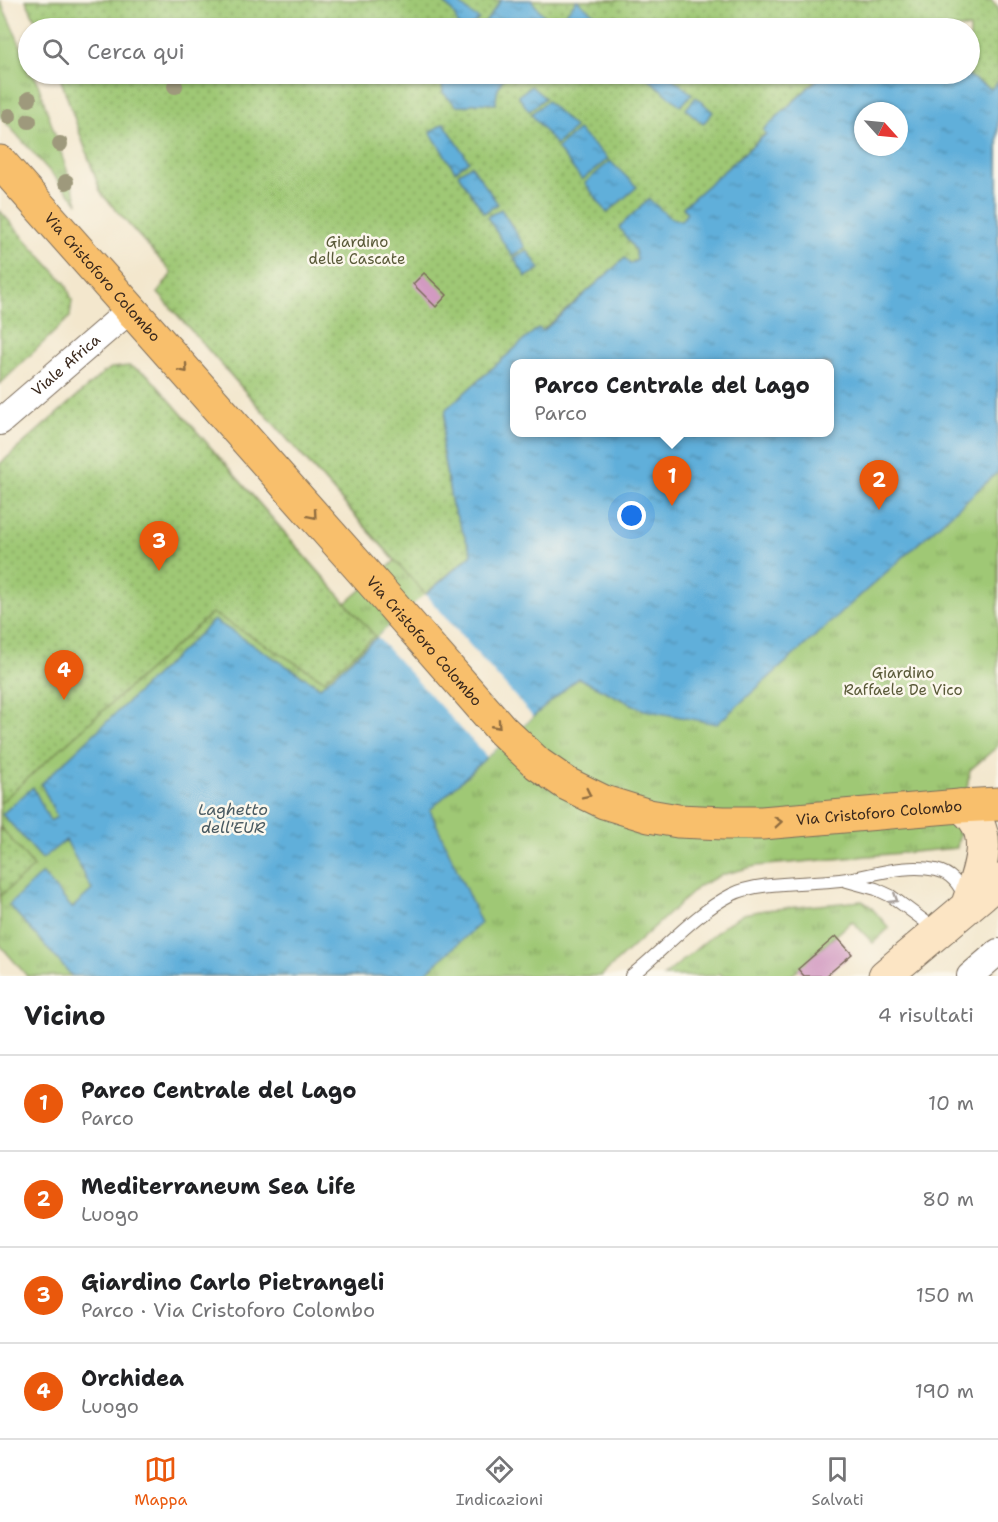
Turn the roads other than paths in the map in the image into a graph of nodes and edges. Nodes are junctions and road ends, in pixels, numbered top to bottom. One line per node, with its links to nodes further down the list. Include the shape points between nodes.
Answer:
1 (0, 162): 2 (main road, Via Cristoforo Colombo)
2 (131, 309): 3 (street, Viale Africa); 5 (main road, Via Cristoforo Colombo, one-way to 5, via 502,730 537,764 567,784 604,802 650,816 743,824)
3 (0, 422)
4 (998, 804): 5 (main road, Via Cristoforo Colombo)
5 (960, 806): 8 (street, via 980,821 986,840)
6 (843, 880): 8 (lane, via 903,869 937,870 957,883); 9 (lane, one-way to 9, via 884,892); 11 (lane, via 761,887 734,894 711,907)
7 (998, 881): 8 (street)
8 (967, 907): 9 (street)
9 (938, 931): 14 (street)
10 (998, 952): 15 (street)
11 (652, 960): 12 (lane); 13 (lane)
12 (631, 976)
13 (639, 976)
14 (885, 976)
15 (970, 976)

